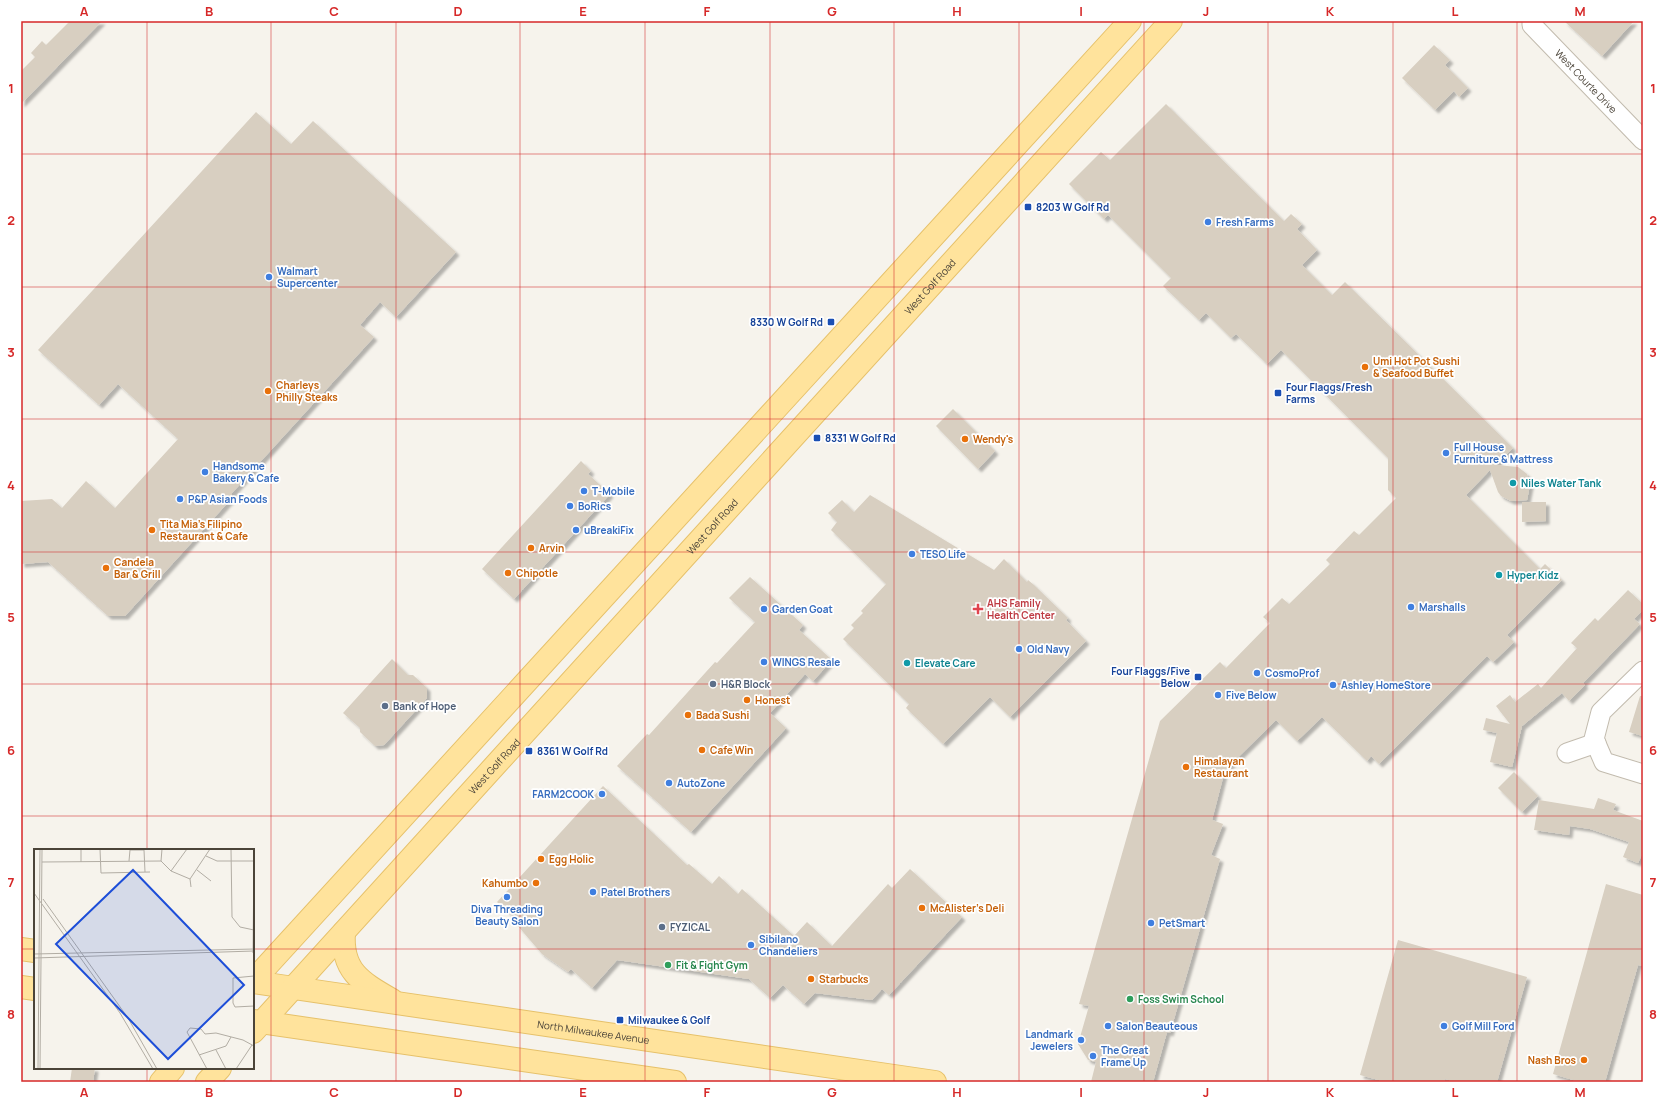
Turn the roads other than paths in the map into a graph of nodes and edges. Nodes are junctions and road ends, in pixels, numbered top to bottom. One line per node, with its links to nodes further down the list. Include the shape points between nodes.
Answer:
1 (1130, 21): 12 (main road)
2 (1171, 21): 9 (main road, West Golf Road)
3 (1532, 21): 4 (street, West Courte Drive, via 1532,25)
4 (1643, 140)
5 (1643, 671): 6 (street, via 1601,712 1594,739)
6 (1596, 743): 7 (street); 8 (street, via 1604,762)
7 (1567, 753)
8 (1643, 774)
9 (344, 932): 15 (main road, West Golf Road); 17 (main road, via 343,951 351,971)
10 (21, 949): 11 (main road)
11 (34, 951)
12 (254, 981)
13 (254, 982): 15 (main road, North Milwaukee Avenue)
14 (21, 987): 16 (main road)
15 (292, 988): 17 (main road, North Milwaukee Avenue); 18 (main road, West Golf Road)
16 (34, 990)
17 (398, 1004): 24 (main road, North Milwaukee Avenue)
18 (256, 1025): 23 (main road)
19 (172, 1069): 21 (main road)
20 (219, 1069): 22 (main road)
21 (161, 1082)
22 (207, 1082)
23 (675, 1082)
24 (935, 1082)

